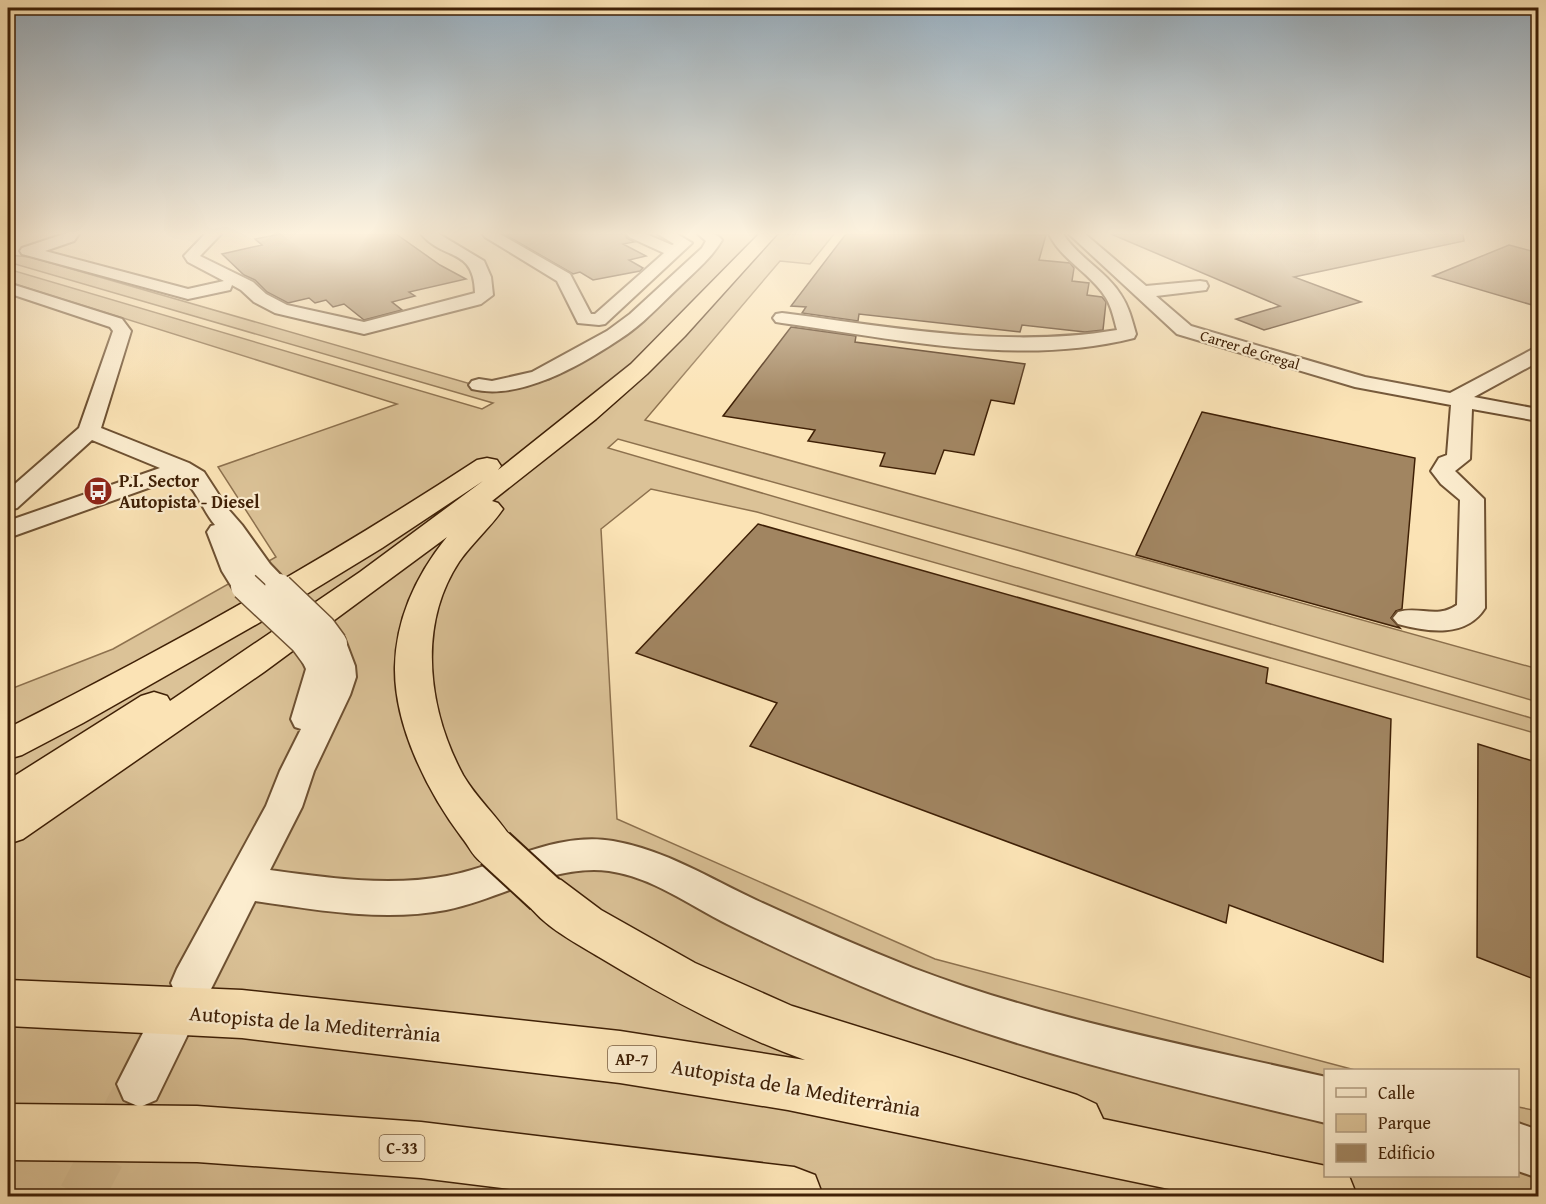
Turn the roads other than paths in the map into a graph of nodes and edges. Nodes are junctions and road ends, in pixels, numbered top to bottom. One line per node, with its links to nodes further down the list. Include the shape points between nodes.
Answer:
1 (15, 290): 22 (street, via 116,322 122,331)
2 (174, 290): 3 (street, via 188,294)
3 (205, 290)
4 (252, 290): 5 (street, via 281,309 364,328 475,300 484,295)
5 (484, 290)
6 (570, 290): 7 (street, via 578,306)
7 (632, 290)
8 (666, 290): 17 (street, via 614,335 538,377 492,387)
9 (698, 290): 21 (highway)
10 (721, 290): 18 (highway)
11 (1108, 290): 15 (street, via 1121,312)
12 (1160, 290): 13 (street)
13 (1142, 292): 15 (street, Carrer de Gregal)
14 (782, 318): 15 (street, via 979,343 1030,345 1089,342)
15 (1151, 326): 19 (street, Carrer de Gregal, via 1184,330 1362,383)
16 (1539, 354): 19 (street)
17 (479, 385)
18 (620, 386): 31 (highway, via 348,596); 41 (highway, bridge, via 494,502 453,550 433,580 423,607 413,668 429,741 444,778 469,816 495,848 545,894 585,924 678,979 784,1028)
19 (1459, 399): 20 (street, Carrer de Gregal); 27 (street, via 1458,459 1447,463 1443,471 1472,499 1471,608 1455,620)
20 (1539, 415)
21 (557, 416): 29 (highway, via 397,527 315,577); 30 (highway, via 508,458 332,587)
22 (89, 431): 23 (street); 24 (street)
23 (181, 468): 25 (street, via 202,484); 26 (street)
24 (8, 503)
25 (217, 512): 28 (street, bridge, via 260,570 322,629); 28 (street, bridge, via 220,535 245,586 304,641)
26 (8, 530)
27 (1408, 618)
28 (324, 650): 32 (street, via 297,771 284,807)
29 (8, 745)
30 (8, 800)
31 (8, 827)
32 (244, 883): 33 (street); 37 (street, via 308,892 414,897 447,892 577,854 618,856 656,869 837,955 961,1005 1116,1050)
33 (192, 983)
34 (8, 1003): 41 (highway, Autopista de la Mediterrània / AP-7, via 242,1014 621,1057 788,1083)
35 (167, 1032): 36 (street)
36 (140, 1084)
37 (1324, 1100)
38 (8, 1132): 42 (highway, C-33, via 197,1134 421,1150)
39 (1519, 1147): 40 (street)
40 (1539, 1154)
41 (1247, 1177): 43 (highway, Autopista de la Mediterrània / AP-7)
42 (794, 1197)
43 (1328, 1197)

